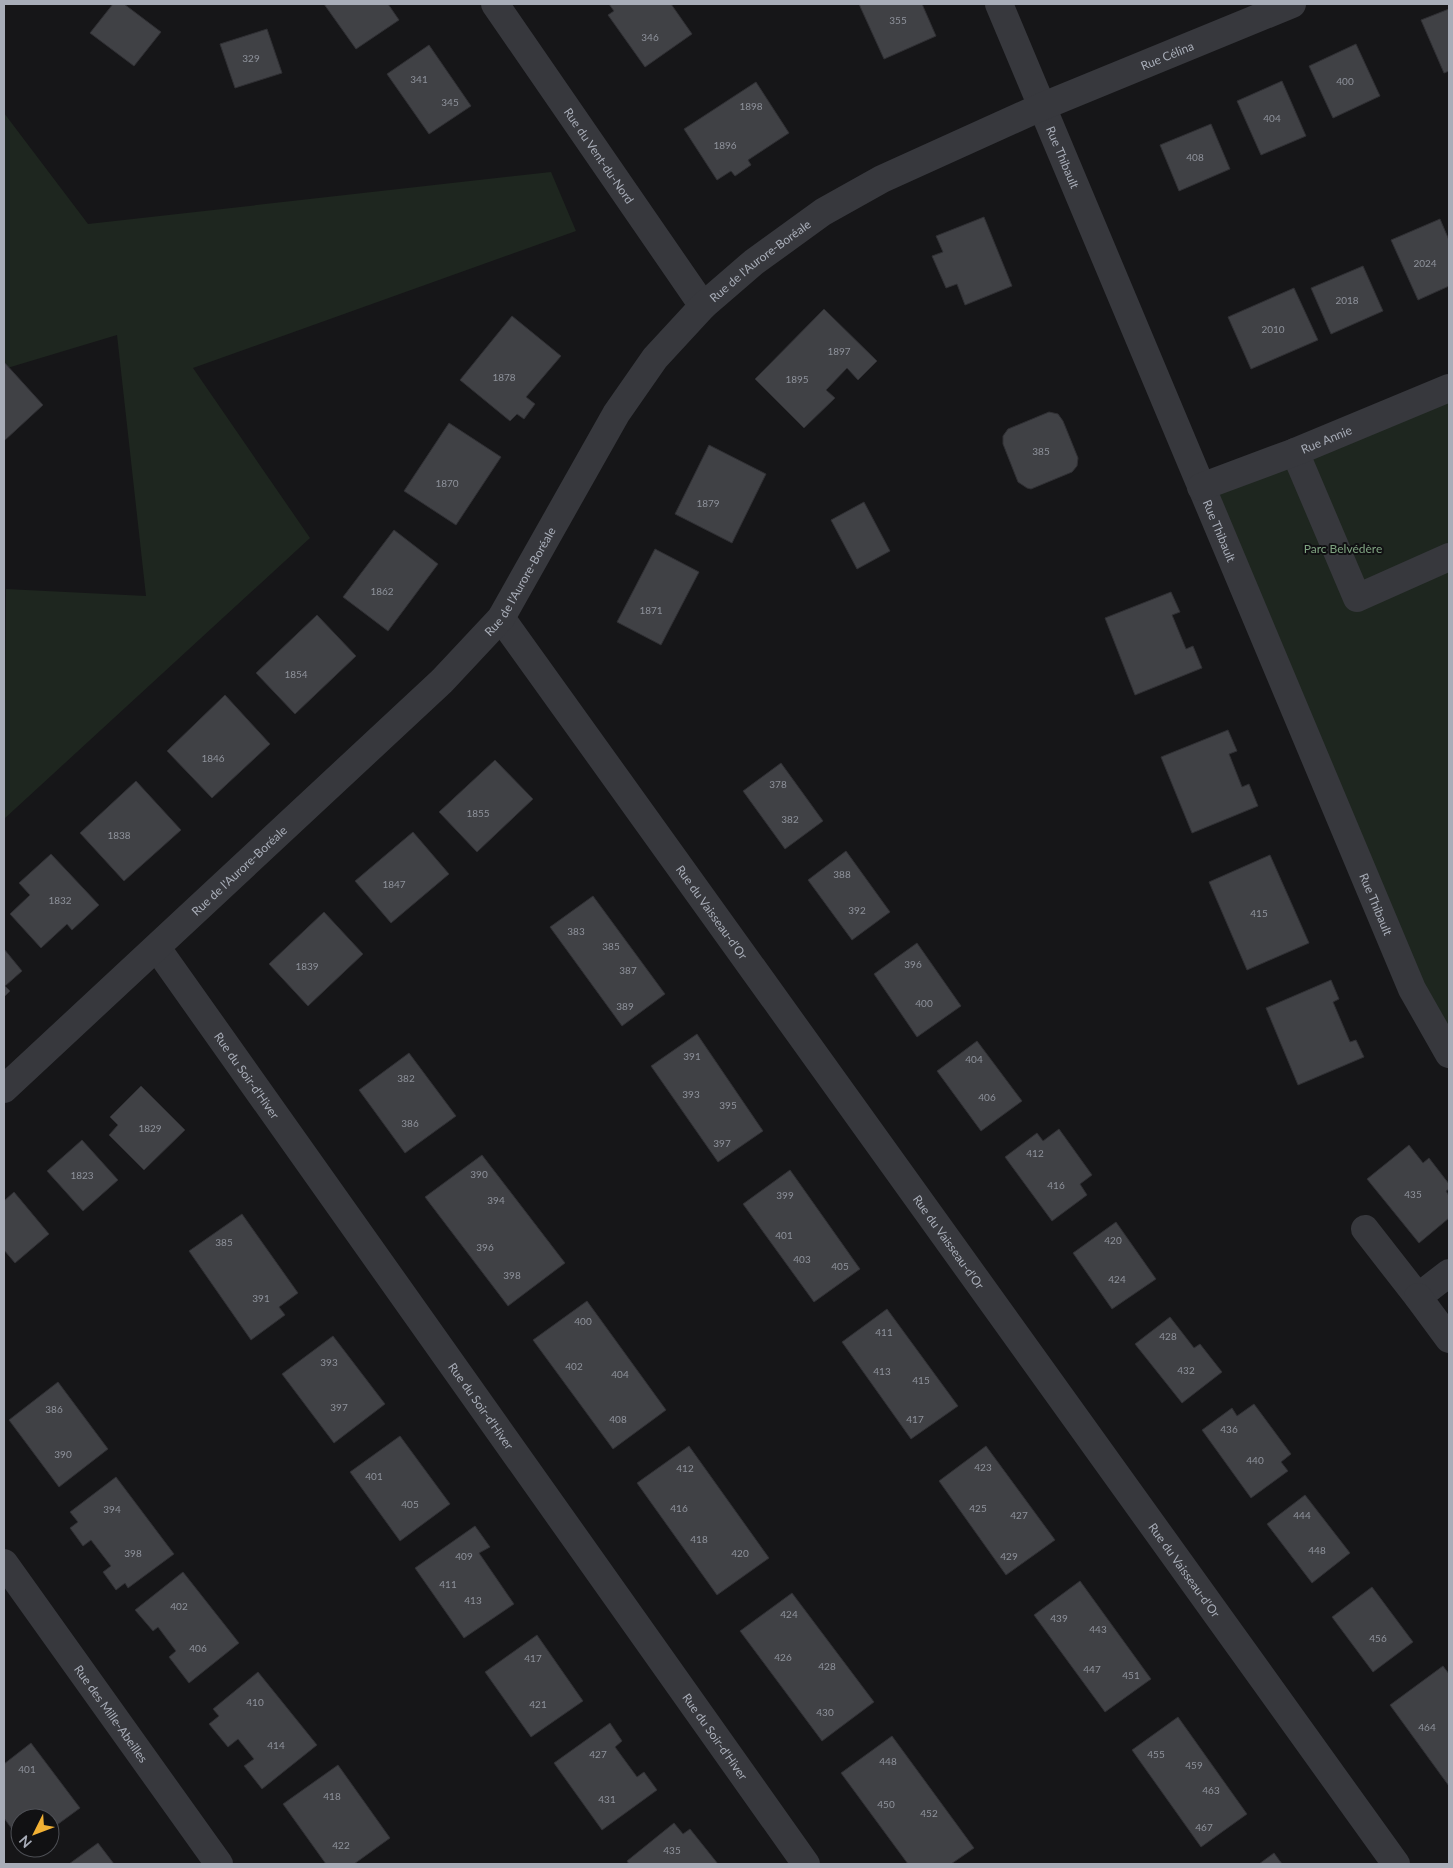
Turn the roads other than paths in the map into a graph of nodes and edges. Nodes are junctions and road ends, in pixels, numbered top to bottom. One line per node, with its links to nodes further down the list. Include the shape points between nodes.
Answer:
1 (495, 4): 5 (street, Rue du Vent-du-Nord)
2 (999, 4): 4 (street, Rue Thibault)
3 (1292, 4): 4 (street, Rue Célina)
4 (1041, 107): 5 (street, Rue de l'Aurore-Boréale, via 882,179 823,212 754,262); 8 (street, Rue Thibault)
5 (703, 306): 10 (street, Rue de l'Aurore-Boréale, via 655,358 616,414)
6 (1449, 388): 7 (street, Rue Annie)
7 (1295, 452): 8 (street, Rue Annie); 9 (street, via 1357,598)
8 (1201, 487): 12 (street, Rue Thibault, via 1412,989)
9 (1449, 556)
10 (501, 618): 11 (street, Rue de l'Aurore-Boréale, via 442,681); 21 (street, Rue du Vaisseau-d'Or)
11 (157, 948): 13 (street, Rue de l'Aurore-Boréale); 20 (street, Rue du Soir-d'Hiver)
12 (1449, 1054)
13 (4, 1089)
14 (1365, 1229): 16 (street)
15 (1449, 1273): 16 (street)
16 (1418, 1297): 17 (street)
17 (1449, 1339)
18 (4, 1563): 19 (street, Rue des Mille-Abeilles)
19 (219, 1864)
20 (806, 1864)
21 (1396, 1864)

